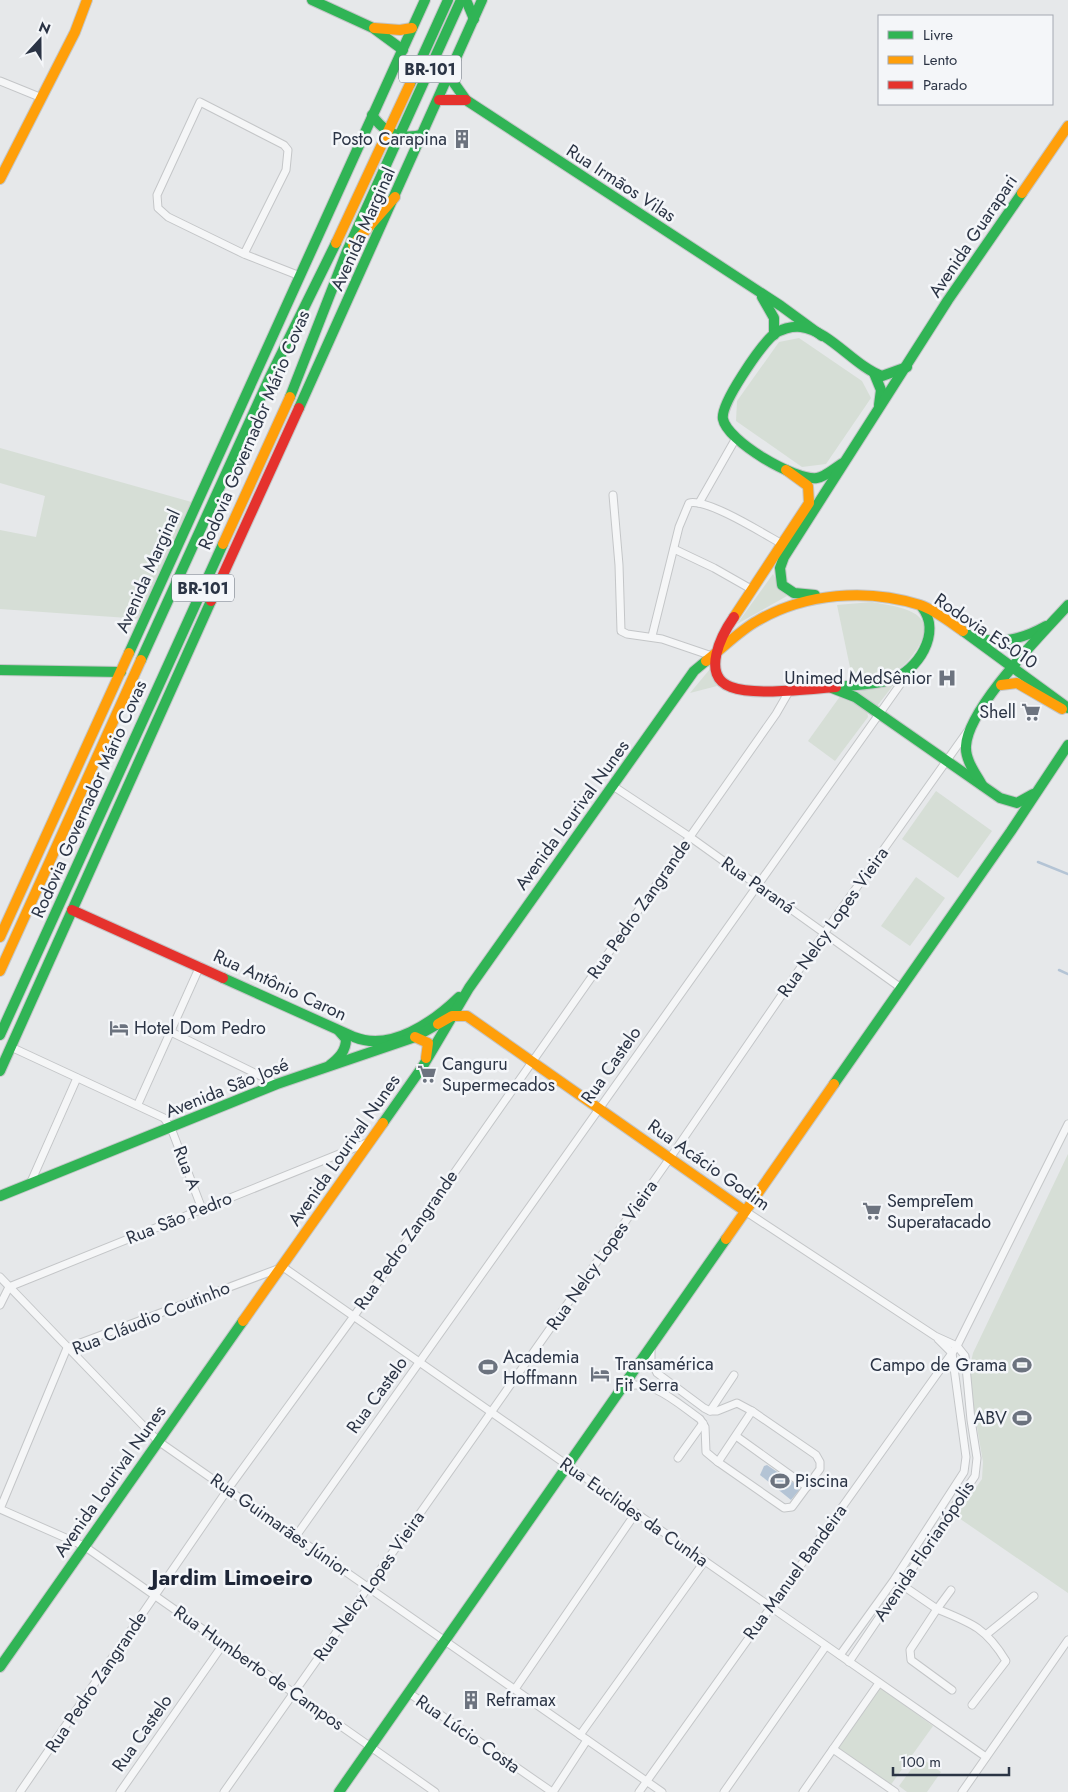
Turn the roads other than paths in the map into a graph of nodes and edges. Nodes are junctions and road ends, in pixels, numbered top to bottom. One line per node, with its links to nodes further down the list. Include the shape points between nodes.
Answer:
1 (87, 0): 14 (street)
2 (312, 0): 9 (street)
3 (425, 0): 10 (street, Avenida Marginal)
4 (448, 0): 19 (street, Rodovia Governador Mário Covas / BR-101)
5 (461, 0): 21 (street, Rodovia Governador Mário Covas / BR-101)
6 (466, 0): 8 (street)
7 (482, 0): 8 (street, Avenida Marginal)
8 (474, 19): 12 (street, Avenida Marginal)
9 (373, 28): 10 (street); 11 (street)
10 (412, 28): 11 (street, Avenida Marginal)
11 (403, 50): 17 (street, Avenida Marginal)
12 (449, 76): 15 (street, Avenida Marginal); 16 (street, Rua Irmãos Vilas)
13 (0, 81): 14 (street)
14 (42, 98): 22 (street)
15 (439, 100): 16 (street); 20 (street, Avenida Marginal)
16 (466, 100): 27 (street, Rua Irmãos Vilas)
17 (372, 115): 19 (street); 26 (street, Avenida Marginal)
18 (1068, 126): 30 (street, Avenida Guarapari, via 948,300)
19 (387, 132): 21 (street); 70 (street, Rodovia Governador Mário Covas / BR-101, via 332,254 269,379)
20 (424, 134): 21 (street, via 415,138); 23 (street, Avenida Marginal)
21 (398, 138): 24 (street, Rodovia Governador Mário Covas / BR-101)
22 (0, 179)
23 (395, 197): 24 (street); 66 (street, Avenida Marginal)
24 (347, 251): 77 (street, Rodovia Governador Mário Covas / BR-101, via 296,384)
25 (244, 254): 25 (street, via 168,218 158,208 157,195 200,102 288,150 286,170); 26 (street)
26 (300, 276): 51 (street, Avenida Marginal)
27 (758, 293): 28 (street, via 772,312); 29 (street, Rua Irmãos Vilas)
28 (774, 335): 29 (street, via 796,326); 33 (street, via 722,409 723,425)
29 (822, 336): 31 (street)
30 (908, 366): 31 (street, via 887,376); 32 (street, Avenida Guarapari)
31 (874, 373): 32 (street, via 881,390)
32 (877, 410): 34 (street)
33 (736, 438): 35 (street); 37 (street)
34 (846, 461): 35 (street, via 818,478); 41 (street, via 780,568 782,585 786,589 794,593)
35 (786, 470): 38 (street, via 808,485 811,496)
36 (613, 495): 45 (street, via 621,631)
37 (699, 503): 38 (street, via 729,515); 39 (street, via 688,503)
38 (782, 544): 40 (street)
39 (674, 549): 40 (street); 45 (street)
40 (751, 589): 47 (street, via 727,625)
41 (825, 596): 43 (street, Rodovia ES-010, via 891,598); 47 (street, Rodovia ES-010, via 792,604 756,621)
42 (1068, 605): 44 (street)
43 (922, 606): 46 (street, Rodovia ES-010); 48 (street, Rua Castelo, via 930,618 931,629)
44 (1053, 622): 46 (street, via 1017,640 980,640); 49 (street)
45 (652, 636): 47 (street)
46 (970, 636): 49 (street, Rodovia ES-010)
47 (713, 655): 54 (street, via 721,678 731,687 739,690); 61 (street, Avenida Lourival Nunes, via 694,672)
48 (918, 660): 53 (street, via 890,680); 56 (street, Rua Castelo)
49 (1014, 667): 52 (street); 55 (street, Rodovia ES-010)
50 (0, 670): 51 (street)
51 (121, 672): 68 (street, Avenida Marginal)
52 (1001, 685): 55 (street, via 1017,683 1060,709); 57 (street)
53 (826, 686): 54 (street); 56 (street, via 855,697)
54 (791, 688): 64 (street, Rua Pedro Zangrande)
55 (1068, 708)
56 (878, 712): 60 (street); 65 (street, Rua Castelo)
57 (978, 716): 60 (street, Rua Nelcy Lopes Vieira); 62 (street, via 966,746 970,764)
58 (1068, 745): 59 (street)
59 (1063, 757): 63 (street)
60 (947, 762): 62 (street); 67 (street, Rua Nelcy Lopes Vieira)
61 (613, 786): 64 (street, Rua Paraná); 71 (street, Avenida Lourival Nunes)
62 (984, 788): 63 (street, via 1017,803 1026,800)
63 (1039, 788): 72 (street)
64 (690, 837): 65 (street, Rua Paraná); 80 (street, Rua Pedro Zangrande)
65 (757, 884): 67 (street, Rua Paraná); 87 (street, Rua Castelo)
66 (72, 910): 69 (street, Rua Antônio Caron); 79 (street, Avenida Marginal)
67 (825, 932): 72 (street, Rua Paraná); 91 (street, Rua Nelcy Lopes Vieira)
68 (0, 937)
69 (200, 966): 75 (street, Rua Antônio Caron); 76 (street)
70 (0, 971)
71 (468, 988): 73 (street, Avenida Lourival Nunes); 75 (street, Rua Antônio Caron, via 452,1005 432,1018 384,1041 369,1042)
72 (901, 988): 95 (street)
73 (452, 1016): 74 (street, Avenida São José); 78 (street, Avenida São José); 81 (street, Avenida Lourival Nunes)
74 (467, 1016): 80 (street, Rua Acácio Godim)
75 (338, 1030): 82 (street, via 346,1039 345,1047 340,1057)
76 (171, 1032): 85 (street); 86 (street)
77 (0, 1035)
78 (415, 1037): 81 (street, via 428,1043); 82 (street, Avenida São José)
79 (11, 1047): 83 (street, Avenida Marginal); 84 (street)
80 (531, 1060): 87 (street, Rua Acácio Godim); 100 (street, Rua Pedro Zangrande)
81 (423, 1066): 90 (street, Avenida Lourival Nunes)
82 (323, 1070): 85 (street, Avenida São José)
83 (0, 1071)
84 (77, 1078): 86 (street); 92 (street)
85 (277, 1084): 89 (street, Avenida São José)
86 (138, 1104): 89 (street, via 164,1118)
87 (600, 1109): 91 (street, Rua Acácio Godim); 106 (street, Rua Castelo)
88 (1068, 1124): 103 (street)
89 (171, 1128): 92 (street, Avenida São José); 94 (street, Rua A)
90 (369, 1142): 94 (street, Rua São Pedro); 96 (street, Avenida Lourival Nunes)
91 (670, 1158): 95 (street, Rua Acácio Godim); 111 (street, Rua Nelcy Lopes Vieira)
92 (30, 1184): 93 (street, Avenida São José)
93 (0, 1196)
94 (202, 1209): 98 (street, Rua São Pedro)
95 (745, 1211): 101 (street, Rua Acácio Godim); 102 (street)
96 (283, 1266): 100 (street, Rua Euclides da Cunha); 104 (street, Rua Cláudio Coutinho); 116 (street, Avenida Lourival Nunes)
97 (0, 1277): 98 (street, Rua Guimarães Júnior)
98 (9, 1286): 99 (street); 104 (street, Rua Guimarães Júnior)
99 (0, 1305)
100 (354, 1316): 106 (street, Rua Euclides da Cunha); 121 (street, Rua Pedro Zangrande)
101 (935, 1336): 103 (street, Rua Acácio Godim); 105 (street, Rua Acácio Godim)
102 (654, 1340): 108 (street); 109 (street, via 651,1361 657,1373)
103 (957, 1346): 105 (street); 112 (street, Avenida Florianópolis, via 965,1356)
104 (67, 1348): 116 (street, Rua Guimarães Júnior); 122 (street, Rua Cláudio Coutinho)
105 (952, 1353): 113 (street, Avenida Florianópolis); 133 (street, Rua Manuel Bandeira)
106 (422, 1362): 111 (street, Rua Euclides da Cunha); 124 (street, Rua Castelo)
107 (734, 1375): 109 (street)
108 (618, 1390): 114 (street, via 632,1385 651,1387); 118 (street)
109 (710, 1411): 110 (street, via 737,1403)
110 (752, 1411): 115 (street); 120 (street, via 816,1455 820,1469)
111 (491, 1412): 118 (street, Rua Euclides da Cunha); 129 (street, Rua Nelcy Lopes Vieira)
112 (971, 1420): 113 (street); 128 (street, Avenida Florianópolis, via 978,1458 975,1476)
113 (960, 1421): 127 (street, Avenida Florianópolis, via 966,1458 964,1472)
114 (703, 1423): 117 (street); 119 (street, via 706,1452)
115 (736, 1436): 119 (street); 120 (street)
116 (158, 1440): 121 (street, Rua Guimarães Júnior); 125 (street, Avenida Lourival Nunes)
117 (678, 1458)
118 (563, 1462): 123 (street, Rua Euclides da Cunha); 136 (street)
119 (718, 1462): 120 (street, via 784,1508 792,1507)
120 (807, 1487)
121 (228, 1489): 124 (street, Rua Guimarães Júnior); 131 (street, Rua Pedro Zangrande)
122 (0, 1509): 125 (street, Rua Humberto de Campos)
123 (636, 1514): 126 (street, Rua Euclides da Cunha); 144 (street)
124 (296, 1536): 129 (street, Rua Guimarães Júnior)
125 (84, 1546): 131 (street, Rua Humberto de Campos); 142 (street, Avenida Lourival Nunes)
126 (704, 1562): 133 (street, Rua Euclides da Cunha); 149 (street)
127 (894, 1580): 128 (street); 140 (street, Avenida Florianópolis)
128 (902, 1586): 134 (street); 141 (street, Avenida Florianópolis)
129 (369, 1587): 136 (street, Rua Guimarães Júnior); 146 (street, Rua Nelcy Lopes Vieira)
130 (951, 1590): 134 (street)
131 (155, 1596): 138 (street, Rua Humberto de Campos); 155 (street, Rua Pedro Zangrande)
132 (1034, 1596): 135 (street)
133 (770, 1607): 139 (street, Rua Euclides da Cunha); 153 (street, Rua Manuel Bandeira)
134 (938, 1609): 135 (street); 145 (street, via 909,1655 911,1660)
135 (987, 1634): 148 (street, via 1006,1661)
136 (445, 1640): 144 (street, Rua Guimarães Júnior); 147 (street)
137 (1068, 1640): 152 (street)
138 (224, 1643): 146 (street, Rua Humberto de Campos); 156 (street, Rua Castelo)
139 (826, 1646): 140 (street, Rua Euclides da Cunha); 163 (street)
140 (840, 1655): 141 (street, Rua Euclides da Cunha)
141 (849, 1662): 143 (street, Rua Euclides da Cunha)
142 (0, 1667)
143 (879, 1683): 151 (street); 152 (street, Rua Euclides da Cunha)
144 (515, 1689): 149 (street, Rua Guimarães Júnior)
145 (952, 1690)
146 (294, 1692): 150 (street, Rua Humberto de Campos); 157 (street, Rua Nelcy Lopes Vieira)
147 (409, 1693): 150 (street); 160 (street, Rua Lúcio Costa)
148 (972, 1705)
149 (583, 1738): 153 (street, Rua Guimarães Júnior); 160 (street)
150 (371, 1748): 158 (street); 159 (street, Rua Humberto de Campos)
151 (833, 1749): 154 (street); 164 (street)
152 (986, 1757): 166 (street)
153 (646, 1781): 161 (street, Rua Manuel Bandeira); 162 (street, Rua Guimarães Júnior)
154 (886, 1789): 165 (street)
155 (20, 1792)
156 (120, 1792)
157 (224, 1792)
158 (339, 1792)
159 (435, 1792)
160 (553, 1792)
161 (639, 1792)
162 (662, 1792)
163 (724, 1792)
164 (803, 1792)
165 (896, 1792)
166 (962, 1792)

